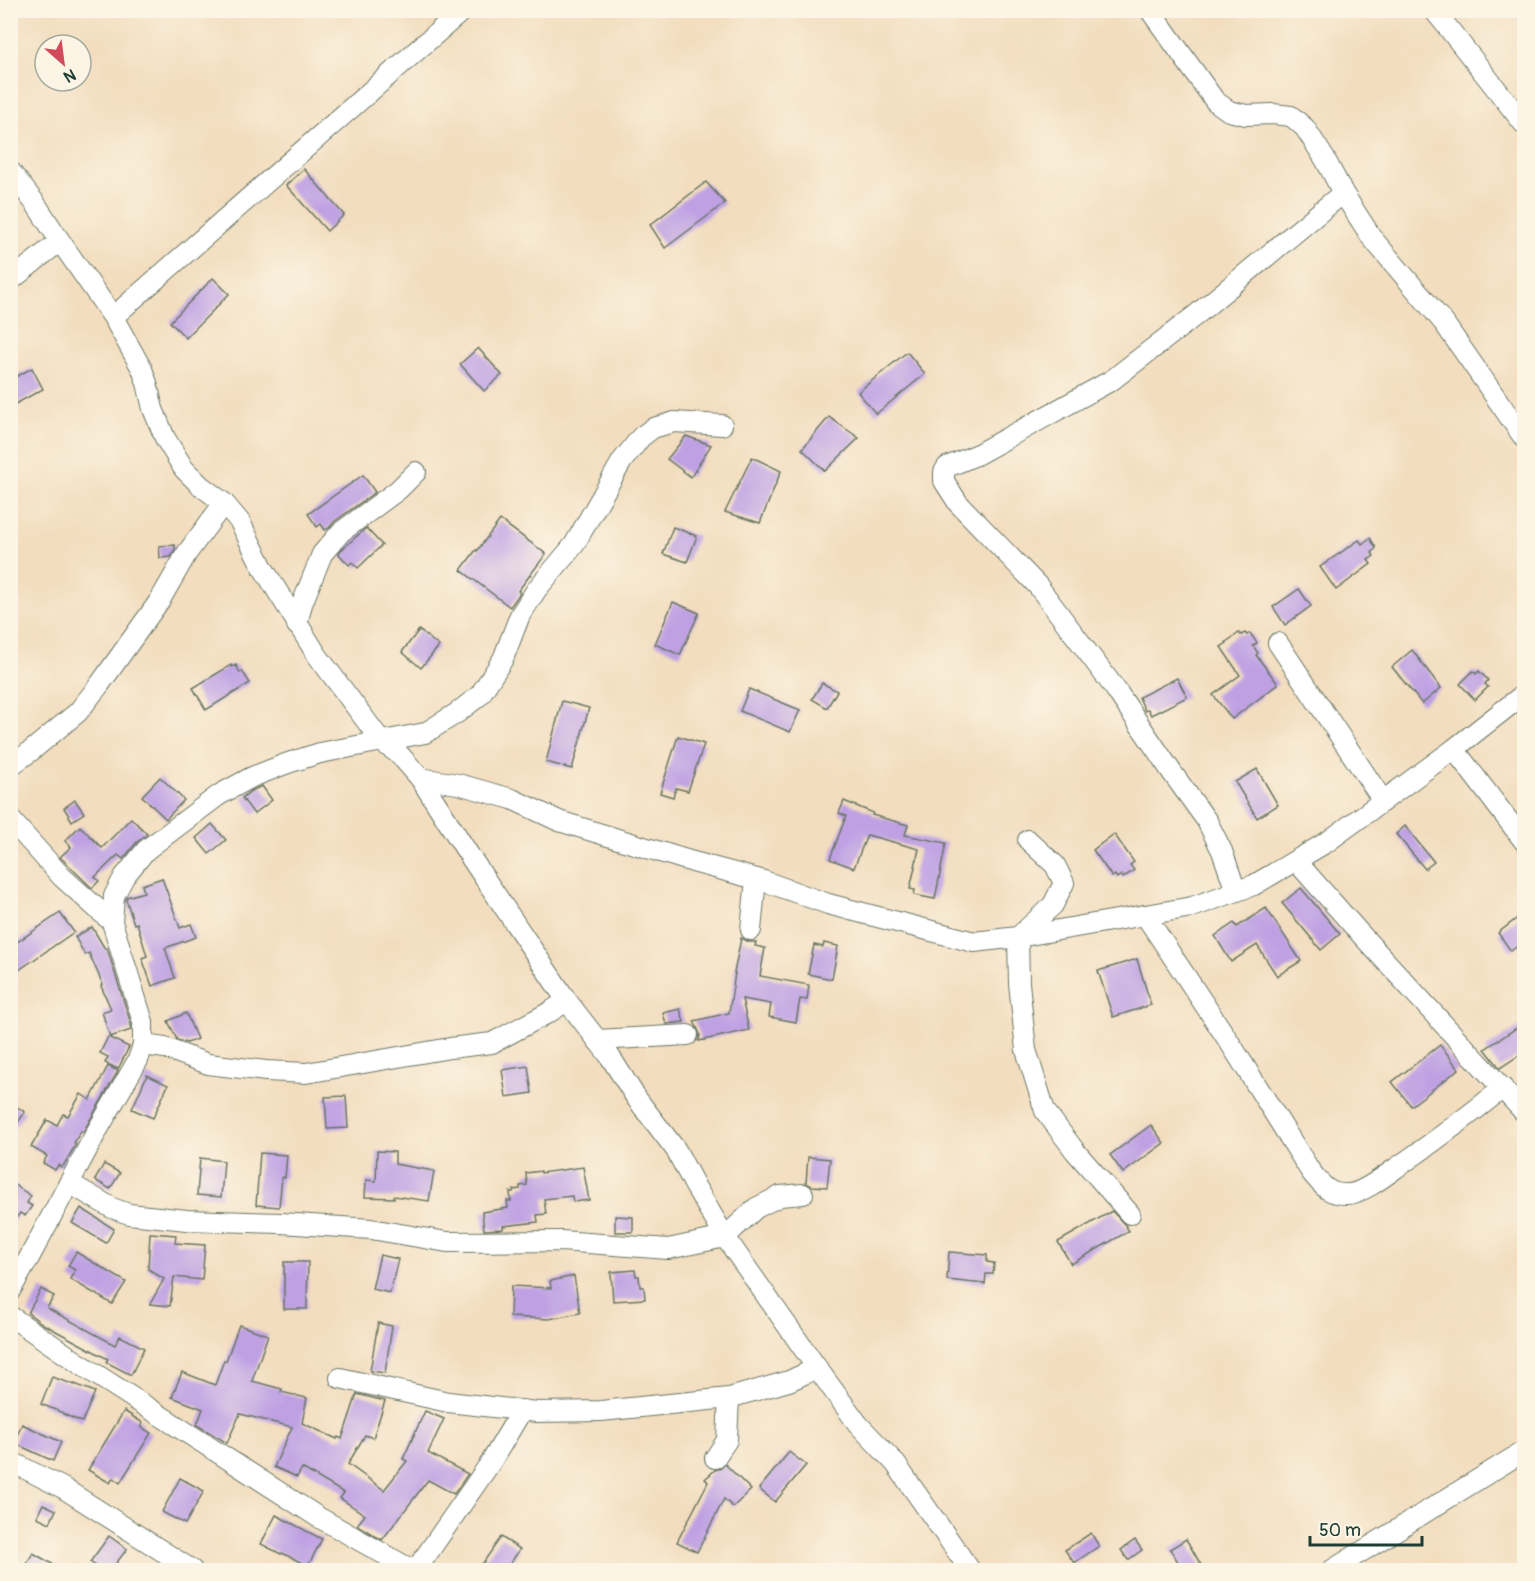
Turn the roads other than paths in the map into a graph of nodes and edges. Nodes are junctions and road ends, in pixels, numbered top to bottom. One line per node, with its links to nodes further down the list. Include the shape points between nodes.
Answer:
1 (463, 10): 9 (street)
2 (1150, 10): 6 (street, via 1215,101 1229,111 1246,115 1291,116 1305,128)
3 (1434, 10): 4 (street)
4 (1524, 124)
5 (10, 171): 7 (street)
6 (1343, 193): 11 (street, via 1372,238 1444,323); 27 (street, via 1112,380 976,455 946,467 944,472 944,481 958,503 1038,586 1116,690 1207,821)
7 (60, 241): 8 (street); 9 (street)
8 (10, 281)
9 (113, 317): 13 (street, via 142,369 165,438 184,469)
10 (722, 424): 17 (street, via 674,422 653,428 641,437 622,461 574,545 520,615 503,659 480,695 425,733)
11 (1524, 438)
12 (416, 472): 14 (street, via 341,532 322,554)
13 (224, 503): 14 (street, via 240,522); 19 (street, via 160,600 78,712)
14 (297, 625): 17 (street)
15 (1278, 643): 21 (street)
16 (1524, 694): 18 (street)
17 (382, 742): 20 (street); 29 (street, via 288,763 219,795 146,850 114,896)
18 (1454, 749): 21 (street); 24 (street)
19 (10, 766)
20 (420, 778): 26 (street, via 512,799 559,821); 32 (street)
21 (1383, 801): 25 (street)
22 (10, 819): 29 (street, via 62,877)
23 (1028, 840): 31 (street, via 1055,865 1064,883 1053,905)
24 (1524, 841)
25 (1296, 861): 27 (street); 36 (street)
26 (756, 879): 30 (street); 31 (street, via 828,904 974,942)
27 (1236, 891): 28 (street, via 1192,907)
28 (1145, 915): 31 (street); 36 (street, via 1325,1189 1351,1194 1375,1183)
29 (112, 922): 35 (street, via 143,1022)
30 (751, 930)
31 (1017, 937): 40 (street, via 1026,1050 1045,1111)
32 (567, 1001): 34 (street); 35 (street, via 492,1043 306,1073 208,1064 165,1048)
33 (688, 1035): 34 (street)
34 (597, 1040): 41 (street, via 676,1150)
35 (143, 1045): 38 (street)
36 (1503, 1088): 37 (street)
37 (1524, 1112)
38 (69, 1183): 41 (street, via 129,1214 371,1229 447,1242 561,1241 668,1249); 42 (street)
39 (803, 1194): 41 (street, via 780,1196 756,1208)
40 (1130, 1214)
41 (725, 1236): 44 (street)
42 (10, 1290)
43 (10, 1316): 52 (street, via 318,1517)
44 (817, 1368): 46 (street, via 789,1381); 53 (street, via 858,1424 895,1463)
45 (340, 1378): 47 (street, via 448,1402)
46 (729, 1398): 47 (street, via 601,1411); 49 (street, via 727,1440)
47 (522, 1410): 52 (street)
48 (1524, 1451): 54 (street)
49 (715, 1458)
50 (10, 1461): 51 (street, via 63,1488)
51 (192, 1570)
52 (414, 1570)
53 (970, 1570)
54 (1332, 1570)

